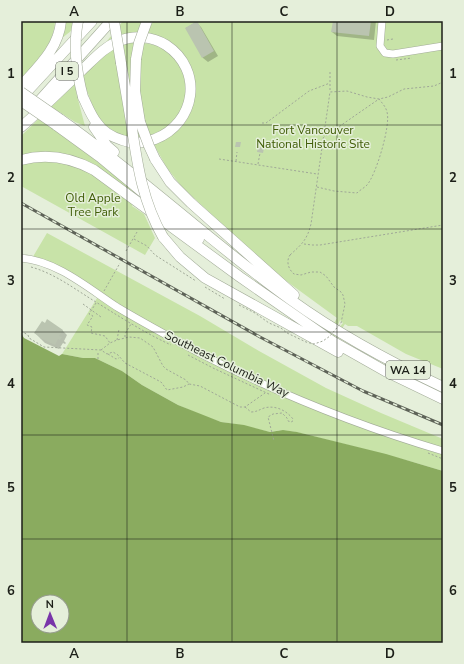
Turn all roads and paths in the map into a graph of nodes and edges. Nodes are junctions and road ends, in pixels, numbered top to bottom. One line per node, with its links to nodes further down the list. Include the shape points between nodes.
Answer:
1 (61, 21): 13 (highway, via 59,34 51,51)
2 (78, 21): 16 (highway, bridge, via 76,66)
3 (92, 21): 17 (highway, I 5)
4 (113, 21): 20 (highway, I 5); 22 (highway, bridge)
5 (147, 21): 22 (highway, bridge, via 136,59)
6 (382, 21): 9 (street, via 380,46 385,53)
7 (393, 39): 8 (path)
8 (386, 40)
9 (443, 46)
10 (330, 72): 12 (path)
11 (443, 82): 18 (path, via 434,86 404,90)
12 (330, 83): 15 (path); 23 (path, via 309,91 266,123)
13 (21, 86)
14 (21, 92): 21 (highway, bridge)
15 (330, 92): 18 (path, via 346,91); 25 (path)
16 (83, 96): 24 (highway, via 97,124 106,132 127,142 139,143 150,141 172,130 181,121 189,103 189,79 187,70 175,52 163,43 144,38 124,39 105,49); 33 (highway, via 90,120 99,135)
17 (21, 98)
18 (379, 99): 25 (path); 34 (path, via 387,110 386,134 372,176 366,186 357,193)
19 (21, 101): 21 (highway, bridge)
20 (21, 121)
21 (58, 122): 33 (highway, via 87,138); 43 (highway)
22 (135, 122): 50 (highway, bridge, via 170,182 293,294); 64 (highway, bridge, via 144,195 163,236 186,263 212,282 400,386)
23 (262, 123)
24 (21, 127)
25 (323, 138): 32 (path)
26 (237, 152): 30 (path)
27 (260, 153): 31 (path)
28 (219, 159): 30 (path)
29 (21, 160): 43 (highway, via 54,157 88,167)
30 (236, 161): 31 (path)
31 (258, 164): 32 (path)
32 (318, 174): 34 (path)
33 (146, 183): 50 (highway, via 264,280 307,312)
34 (316, 186): 38 (path, via 311,224)
35 (443, 225): 38 (path, via 320,245)
36 (137, 232): 37 (path)
37 (134, 239): 39 (path); 42 (path)
38 (303, 243): 46 (path, bridge, via 288,260 294,274 320,272 343,295 345,302 342,321 330,336 319,343 306,342)
39 (126, 251)
40 (21, 258): 44 (street, Southeast Columbia Way, via 49,265)
41 (120, 264): 44 (path)
42 (185, 273)
43 (266, 294): 64 (highway, via 349,352)
44 (101, 296): 47 (path); 67 (street, Southeast Columbia Way, via 171,338 268,385 384,432)
45 (84, 304): 47 (path)
46 (239, 305)
47 (92, 310): 48 (path); 55 (path, via 89,314 93,316 87,325 92,327 91,333 105,336)
48 (101, 317)
49 (131, 324): 53 (path)
50 (336, 329): 62 (highway, WA 14, via 392,362)
51 (119, 330): 54 (path)
52 (21, 331): 56 (path, via 44,347)
53 (125, 338): 54 (path); 61 (path, via 144,340 153,347 163,366)
54 (117, 340): 55 (path)
55 (110, 343): 57 (path)
56 (98, 350): 57 (path); 60 (path)
57 (101, 350): 58 (path)
58 (107, 354): 59 (path, via 116,359); 59 (path, via 113,352)
59 (120, 358): 61 (path, via 161,382 167,390)
60 (98, 359)
61 (189, 384): 65 (path, via 200,386 240,407)
62 (443, 387)
63 (266, 393): 65 (path)
64 (441, 398)
65 (245, 407): 66 (path, via 251,412 270,407 289,414 292,422 282,413 268,417)
66 (274, 441)
67 (443, 451)

